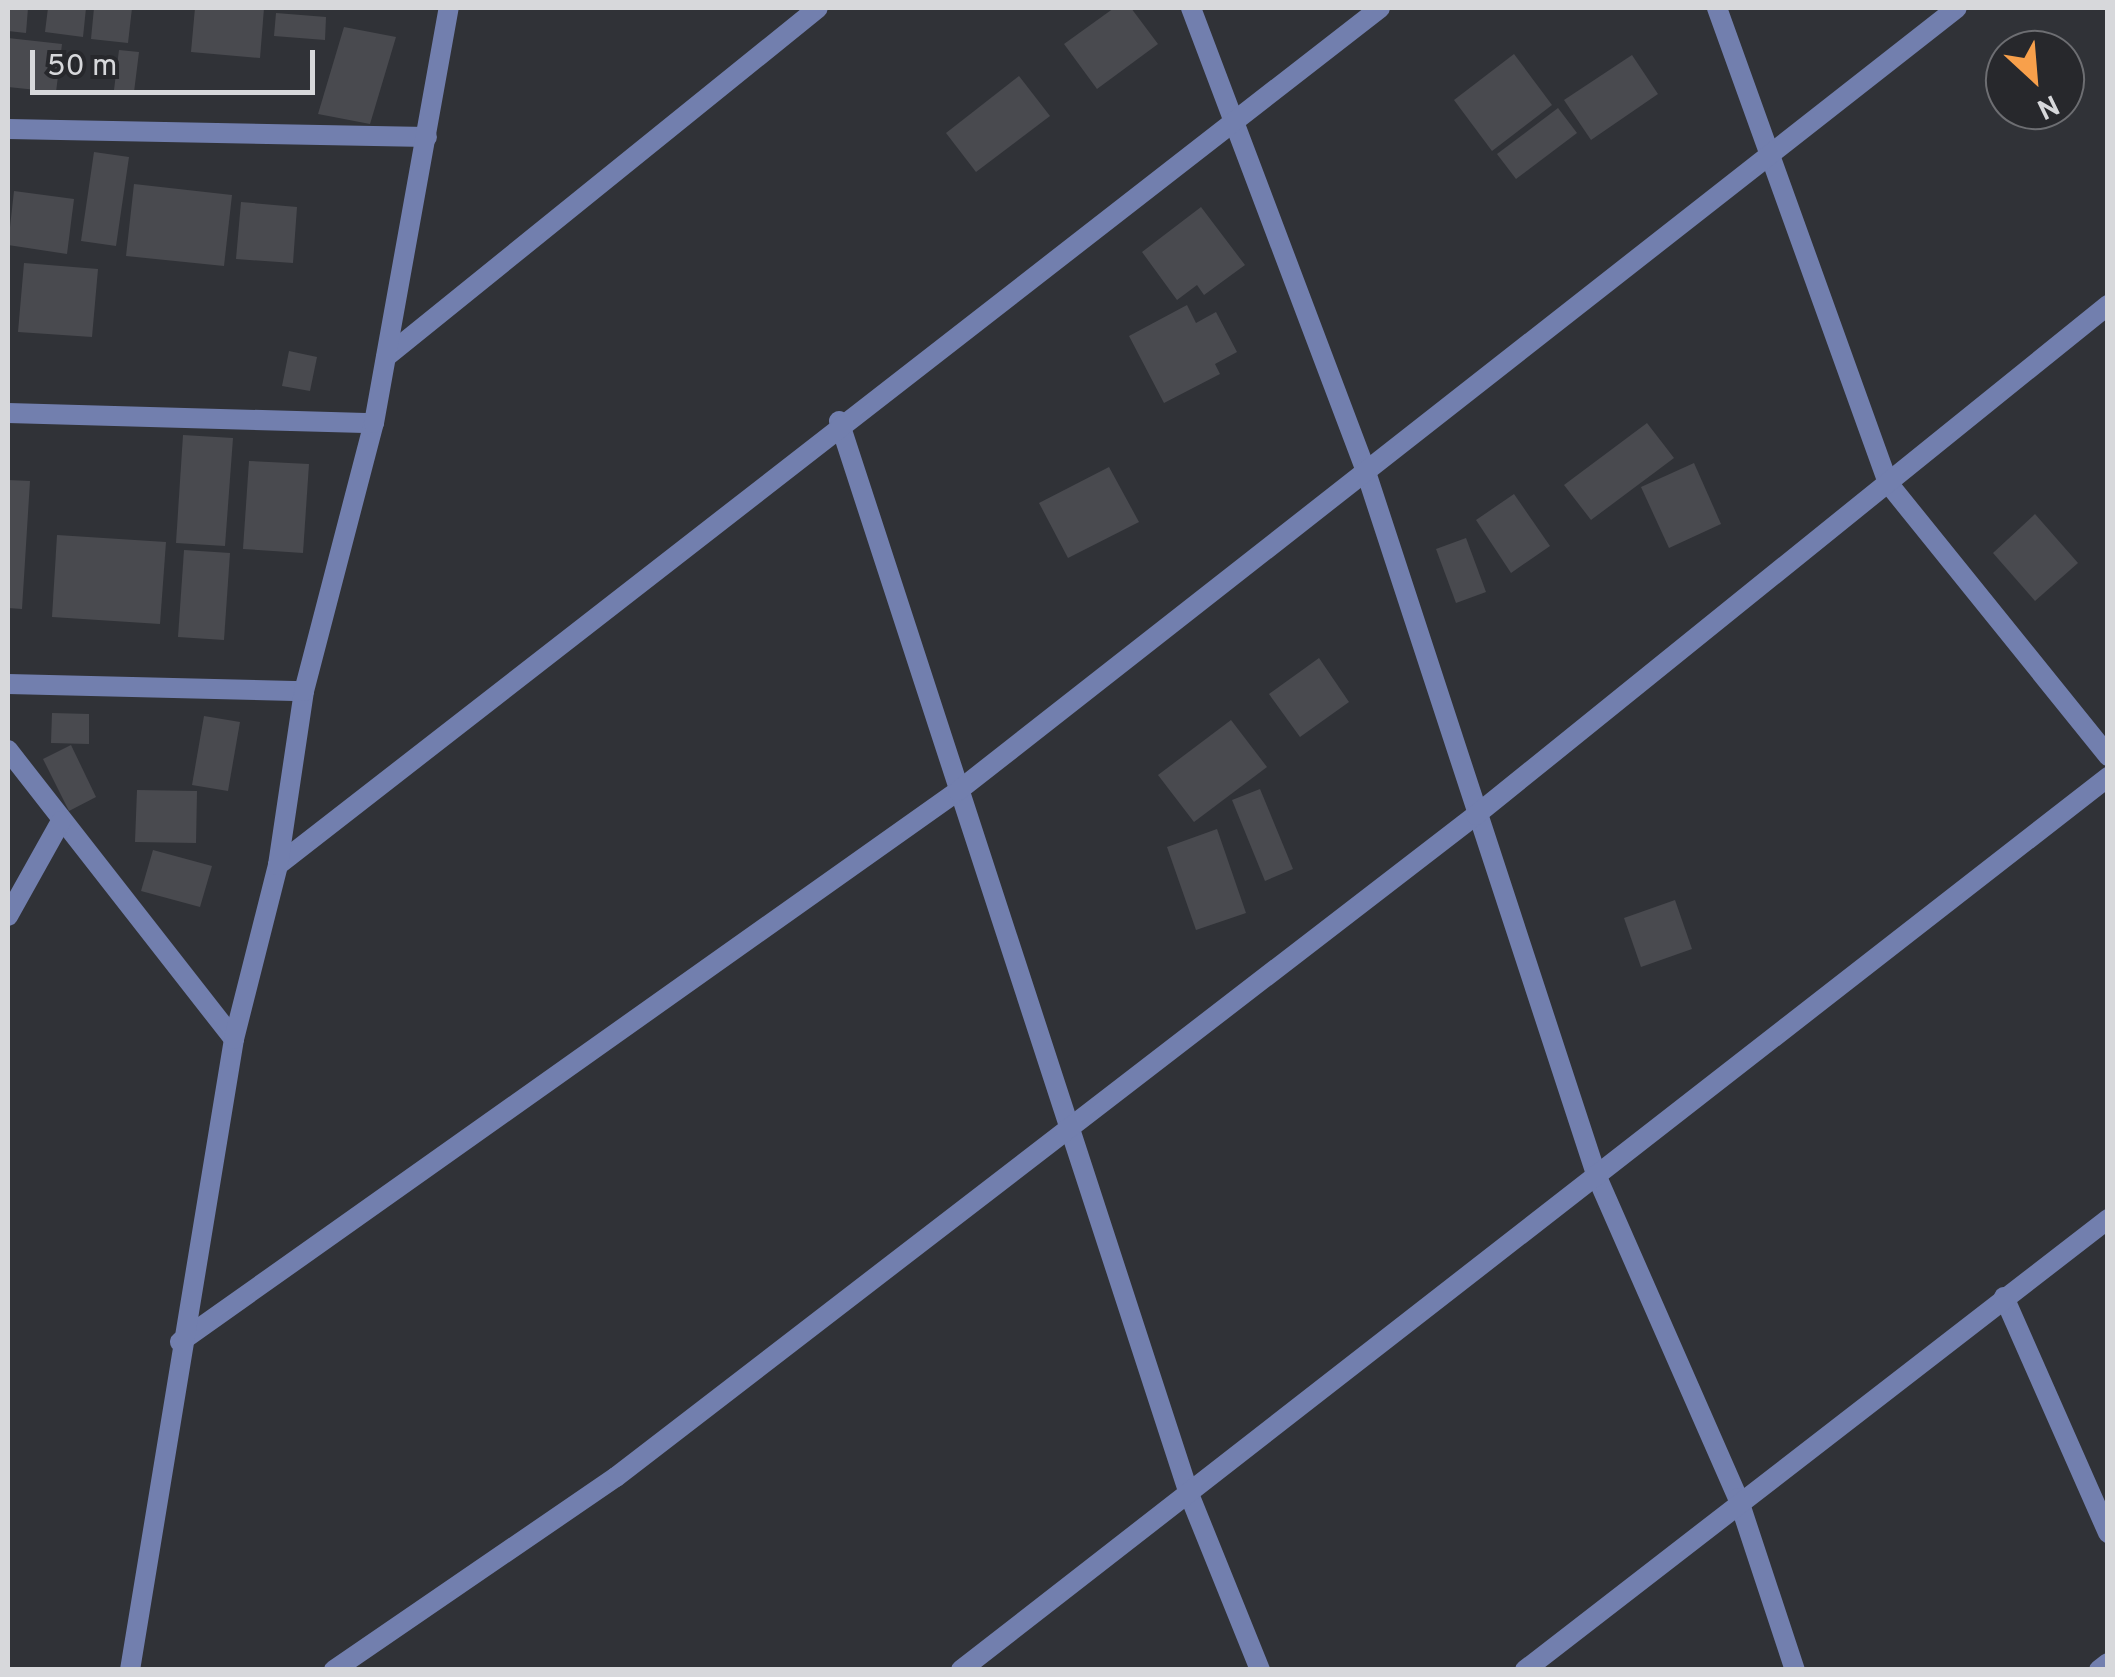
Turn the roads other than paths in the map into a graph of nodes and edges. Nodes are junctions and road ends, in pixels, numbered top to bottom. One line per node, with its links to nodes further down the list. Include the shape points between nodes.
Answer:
1 (450, 8): 9 (street)
2 (818, 8): 12 (street)
3 (1191, 8): 7 (street)
4 (1380, 8): 7 (street)
5 (1716, 8): 10 (street)
6 (1956, 8): 10 (street)
7 (1232, 119): 14 (street); 16 (street)
8 (8, 129): 9 (street)
9 (427, 137): 12 (street)
10 (1768, 152): 16 (street); 17 (street)
11 (2108, 305): 17 (street)
12 (386, 357): 15 (street)
13 (8, 413): 15 (street)
14 (839, 421): 23 (street); 26 (street)
15 (374, 423): 19 (street)
16 (1364, 469): 23 (street); 24 (street)
17 (1888, 483): 21 (street); 24 (street)
18 (8, 684): 19 (street)
19 (304, 691): 26 (street)
20 (8, 750): 25 (street)
21 (2108, 756)
22 (2108, 777): 30 (street)
23 (958, 791): 29 (street); 33 (street)
24 (1476, 814): 29 (street); 30 (street)
25 (60, 821): 27 (street); 28 (street)
26 (278, 865): 28 (street)
27 (8, 916)
28 (234, 1038): 33 (street)
29 (1067, 1129): 34 (street); 39 (street, via 616,1477)
30 (1597, 1178): 34 (street); 35 (street)
31 (2108, 1219): 32 (street)
32 (2004, 1297): 35 (street); 36 (street)
33 (180, 1342): 38 (street)
34 (1189, 1494): 40 (street); 41 (street)
35 (1738, 1498): 42 (street); 43 (street)
36 (2108, 1532)
37 (2108, 1663): 44 (street)
38 (130, 1670)
39 (334, 1670)
40 (961, 1670)
41 (1260, 1670)
42 (1525, 1670)
43 (1795, 1670)
44 (2099, 1670)

